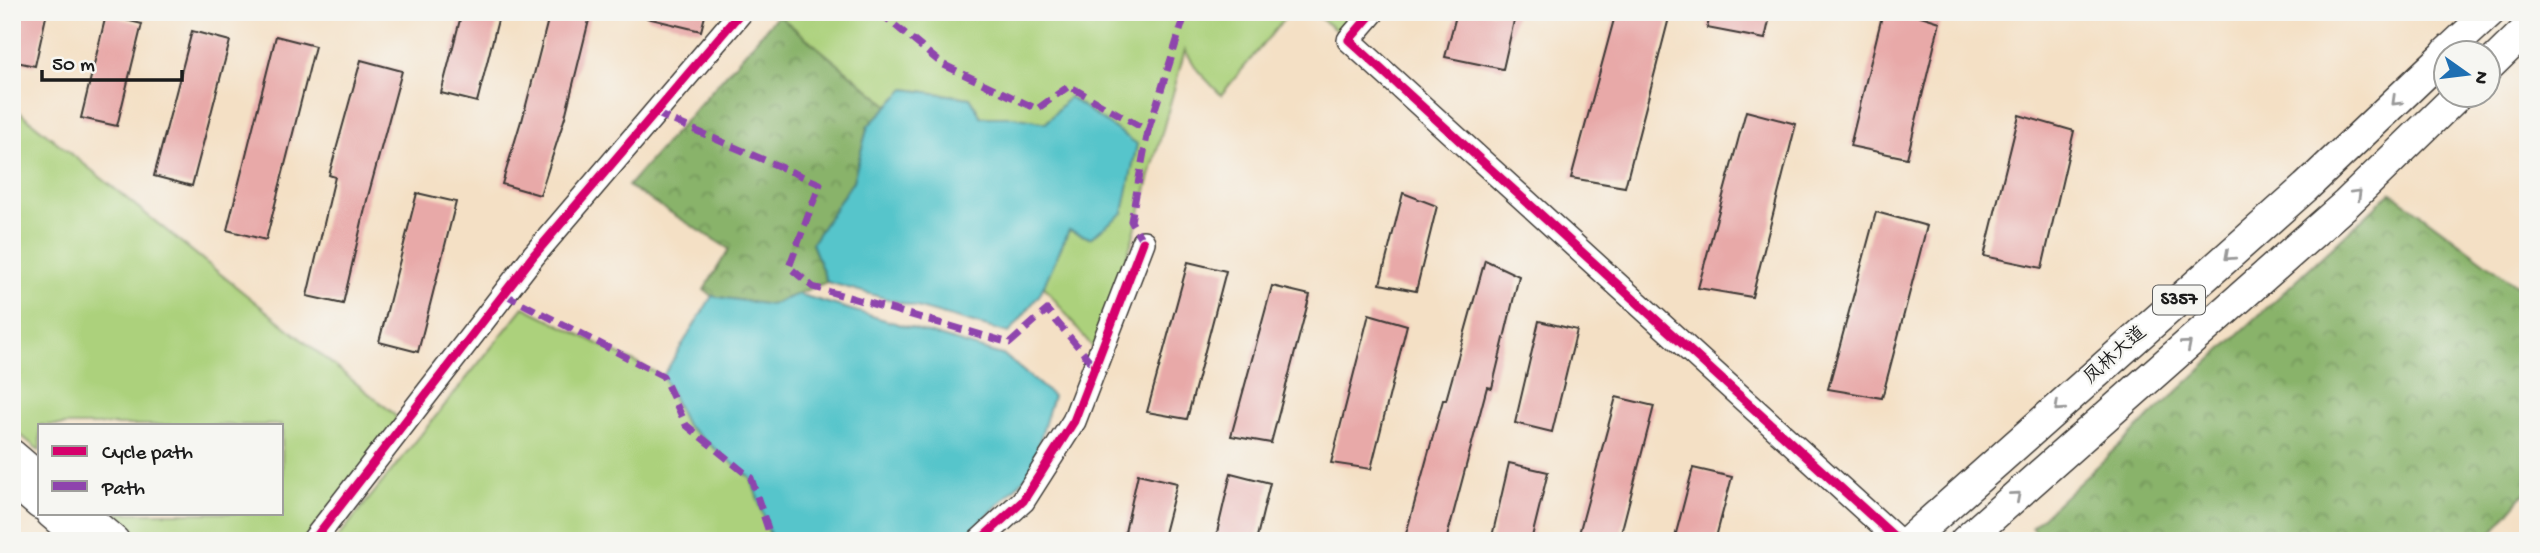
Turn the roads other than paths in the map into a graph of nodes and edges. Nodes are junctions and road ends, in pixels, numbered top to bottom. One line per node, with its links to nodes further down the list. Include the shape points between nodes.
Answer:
1 (741, 12): 18 (street, via 551,220)
2 (1373, 12): 20 (street, via 1349,40)
3 (2490, 12): 5 (main road, 凤林大道 / S357)
4 (2528, 28): 6 (main road)
5 (2462, 38)
6 (2502, 53)
7 (2432, 66): 21 (main road, 凤林大道 / S357, one-way to 21, via 2306,187)
8 (2445, 108): 22 (main road, 凤林大道 / S357, one-way to 8, via 2346,204)
9 (1143, 242): 19 (street, via 1074,421 1023,501)
10 (12, 455): 11 (main road)
11 (38, 477)
12 (12, 480): 13 (main road)
13 (38, 502)
14 (52, 514): 16 (main road)
15 (82, 514): 17 (main road)
16 (84, 541)
17 (114, 541)
18 (313, 541)
19 (979, 541)
20 (1899, 541)
21 (1908, 541)
22 (1965, 541)

